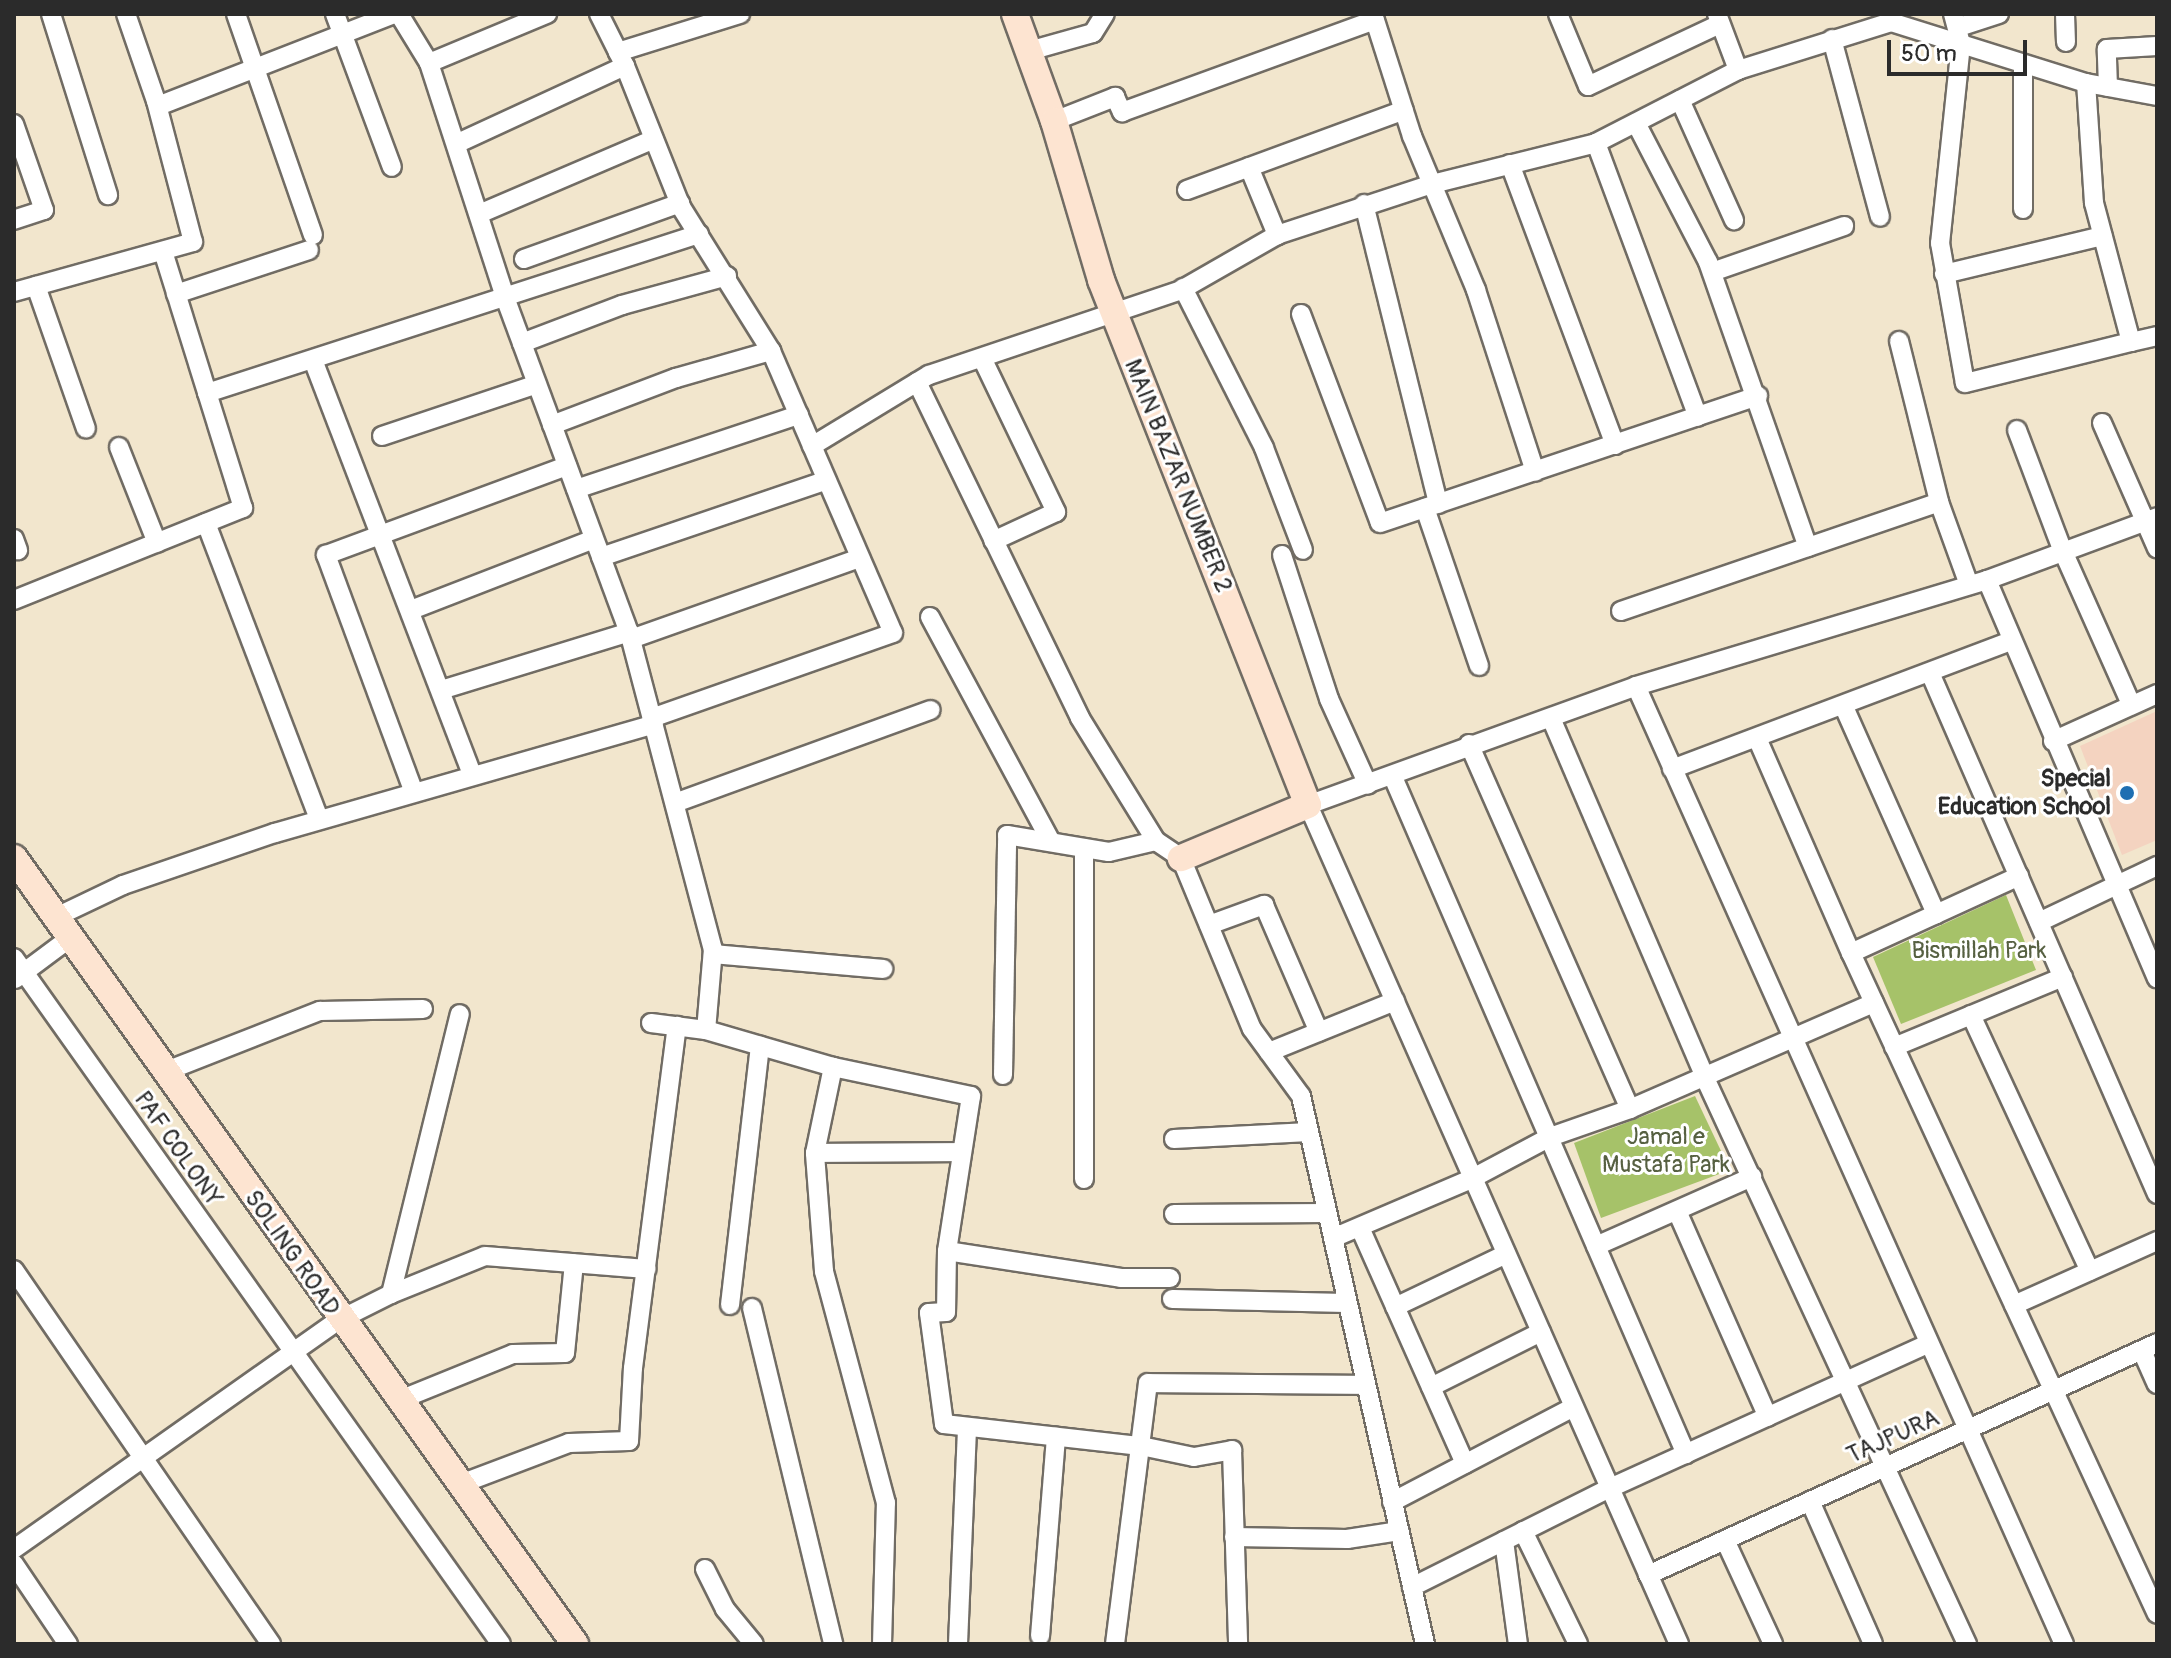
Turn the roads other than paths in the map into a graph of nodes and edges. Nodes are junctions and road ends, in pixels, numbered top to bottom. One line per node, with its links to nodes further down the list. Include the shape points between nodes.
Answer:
1 (51, 14): 44 (street)
2 (126, 14): 31 (street)
3 (236, 14): 25 (street)
4 (335, 14): 17 (street)
5 (396, 14): 17 (street); 23 (street)
6 (547, 14): 23 (street)
7 (599, 14): 22 (street)
8 (740, 14): 22 (street)
9 (1015, 14): 21 (street, MAIN BAZAR NUMBER 2)
10 (1105, 14): 21 (street, via 1093,33)
11 (1558, 14): 15 (street, via 1588,86)
12 (1999, 14): 16 (street)
13 (2065, 14): 19 (street)
14 (1374, 17): 32 (street); 33 (street, via 1122,112 1115,97)
15 (1718, 19): 26 (street)
16 (1958, 28): 18 (street, via 1891,22); 24 (street); 59 (street, via 1940,243)
17 (342, 34): 25 (street); 40 (street)
18 (1832, 39): 26 (street); 49 (street)
19 (2066, 42)
20 (2157, 46): 28 (street, via 2107,49)
21 (1029, 51): 33 (street, MAIN BAZAR NUMBER 2)
22 (622, 59): 36 (street); 37 (street)
23 (429, 63): 37 (street)
24 (2023, 64): 27 (street); 47 (street)
25 (255, 68): 31 (street); 64 (street, via 311,242)
26 (1738, 70): 30 (street)
27 (2086, 83): 28 (street); 55 (street, via 2094,203)
28 (2108, 87): 29 (street)
29 (2157, 96)
30 (1680, 100): 34 (street); 51 (street)
31 (158, 106): 56 (street, via 193,242)
32 (1404, 110): 41 (street); 42 (street)
33 (1054, 121): 67 (street, MAIN BAZAR NUMBER 2)
34 (1636, 123): 38 (street); 58 (street)
35 (14, 124): 50 (street, via 44,210)
36 (654, 139): 45 (street); 48 (street)
37 (458, 143): 48 (street)
38 (1596, 143): 39 (street); 80 (street)
39 (1510, 164): 42 (street); 86 (street)
40 (392, 167)
41 (1249, 167): 43 (street); 54 (street)
42 (1432, 184): 46 (street); 90 (street, via 1476,290)
43 (1187, 190)
44 (108, 195)
45 (680, 203): 53 (street); 57 (street)
46 (1364, 204): 54 (street); 94 (street)
47 (2023, 209)
48 (479, 214): 65 (street)
49 (1880, 217)
50 (14, 220)
51 (1734, 220)
52 (1844, 226): 58 (street)
53 (699, 234): 60 (street); 65 (street, via 593,265)
54 (1277, 235): 62 (street)
55 (2102, 236): 59 (street); 70 (street)
56 (163, 251): 61 (street); 64 (street)
57 (524, 259)
58 (1712, 272): 78 (street)
59 (1944, 274): 70 (street, via 1965,383)
60 (727, 276): 71 (street, via 622,305); 72 (street)
61 (36, 286): 63 (street); 83 (street)
62 (1183, 288): 67 (street); 104 (street, via 1264,448)
63 (14, 292)
64 (176, 294): 77 (street)
65 (506, 300): 71 (street); 74 (street)
66 (1301, 314): 94 (street, via 1380,523)
67 (1115, 315): 73 (street); 133 (street, MAIN BAZAR NUMBER 2)
68 (2157, 336): 70 (street)
69 (1899, 341): 93 (street)
70 (2131, 342)
71 (522, 343): 76 (street)
72 (771, 351): 79 (street); 82 (street, via 676,378)
73 (982, 358): 75 (street); 98 (street, via 1056,512)
74 (313, 360): 77 (street); 97 (street)
75 (917, 382): 87 (street); 98 (street)
76 (537, 384): 82 (street); 85 (street)
77 (207, 393): 96 (street, via 243,508)
78 (1758, 396): 80 (street); 100 (street)
79 (799, 415): 87 (street); 92 (street)
80 (1698, 417): 86 (street)
81 (2102, 423): 95 (street)
82 (552, 425): 89 (street)
83 (86, 429)
84 (2017, 430): 103 (street)
85 (382, 436)
86 (1615, 445): 90 (street)
87 (812, 446): 91 (street)
88 (119, 447): 99 (street)
89 (567, 466): 92 (street); 97 (street)
90 (1535, 472): 94 (street)
91 (824, 481): 101 (street); 106 (street)
92 (576, 489): 101 (street)
93 (1939, 502): 100 (street); 107 (street)
94 (1431, 506): 114 (street)
95 (2151, 519): 102 (street); 103 (street)
96 (206, 523): 99 (street); 134 (street)
97 (382, 534): 109 (street); 131 (street, via 326,555)
98 (993, 541): 135 (street, via 1080,718)
99 (157, 543): 108 (street)
100 (1808, 547): 110 (street)
101 (598, 548): 109 (street); 112 (street)
102 (2157, 548)
103 (2062, 549): 107 (street); 119 (street)
104 (1303, 550)
105 (1282, 555): 130 (street, via 1329,699)
106 (857, 559): 112 (street); 123 (street, PAF COLONY, via 893,633)
107 (1978, 582): 113 (street); 116 (street)
108 (14, 600)
109 (411, 610): 117 (street)
110 (1621, 611)
111 (930, 617): 136 (street)
112 (630, 635): 117 (street); 123 (street)
113 (2011, 641): 115 (street); 125 (street)
114 (1479, 666)
115 (1931, 675): 120 (street); 141 (street)
116 (1636, 686): 122 (street); 127 (street)
117 (441, 690): 128 (street)
118 (2157, 694): 119 (street)
119 (2131, 704): 125 (street)
120 (1844, 707): 124 (street); 143 (street)
121 (931, 710): 132 (street)
122 (1551, 718): 126 (street); 169 (street)
123 (653, 721): 128 (street, PAF COLONY); 132 (street)
124 (1757, 738): 127 (street); 147 (street)
125 (2053, 741): 142 (street)
126 (1469, 744): 129 (street); 170 (street)
127 (1672, 769): 162 (street)
128 (472, 774): 131 (street, PAF COLONY)
129 (1393, 777): 130 (street); 172 (street)
130 (1368, 785): 133 (street)
131 (413, 790): 134 (street, PAF COLONY)
132 (675, 803): 148 (street)
133 (1308, 805): 139 (street); 153 (street)
134 (319, 819): 146 (street, PAF COLONY, via 123,885)
135 (1156, 841): 137 (street, via 1109,852); 139 (street)
136 (1051, 842): 137 (street); 168 (street, via 1007,835)
137 (1084, 848): 177 (street)
138 (14, 858): 146 (street, SOLING ROAD)
139 (1181, 858): 145 (street)
140 (2157, 866): 142 (street)
141 (2019, 876): 143 (street); 144 (street)
142 (2116, 885): 144 (street); 152 (street)
143 (1936, 914): 147 (street)
144 (2039, 922): 151 (street)
145 (1209, 925): 161 (street, via 1264,905); 165 (street, via 1252,1029)
146 (63, 928): 150 (street, PAF COLONY); 167 (street, SOLING ROAD)
147 (1851, 953): 154 (street)
148 (713, 954): 149 (street); 160 (street)
149 (883, 969)
150 (17, 970): 205 (street, PAF COLONY)
151 (2063, 977): 157 (street); 179 (street)
152 (2157, 978)
153 (1395, 1001): 161 (street); 178 (street)
154 (1874, 1003): 162 (street); 164 (street)
155 (423, 1009): 167 (street, via 320,1011)
156 (460, 1014): 194 (street)
157 (1971, 1015): 164 (street); 192 (street)
158 (651, 1023): 159 (street)
159 (677, 1026): 160 (street); 190 (street)
160 (706, 1030): 163 (street)
161 (1319, 1032): 165 (street)
162 (1792, 1039): 169 (street); 203 (street)
163 (760, 1046): 166 (street); 197 (street)
164 (1894, 1047): 198 (street)
165 (1269, 1052): 171 (street, via 1301,1096)
166 (833, 1067): 174 (street, via 971,1096); 175 (street)
167 (164, 1072): 201 (street, SOLING ROAD)
168 (1003, 1075)
169 (1705, 1078): 170 (street); 176 (street)
170 (1630, 1109): 172 (street)
171 (1309, 1132): 173 (street); 181 (street)
172 (1550, 1137): 178 (street); 186 (street)
173 (1174, 1139)
174 (962, 1152): 175 (street); 187 (street)
175 (815, 1153): 244 (street, via 824,1271 886,1503)
176 (1752, 1177): 180 (street); 206 (street)
177 (1084, 1179)
178 (1471, 1179): 183 (street); 188 (street)
179 (2157, 1194)
180 (1677, 1211): 186 (street); 213 (street)
181 (1327, 1213): 182 (street); 184 (street)
182 (1174, 1214)
183 (1361, 1230): 184 (street); 199 (street)
184 (1333, 1238): 196 (street)
185 (2157, 1241): 192 (street)
186 (1596, 1246): 218 (street)
187 (947, 1251): 193 (street, via 1121,1278); 214 (street, via 946,1312 929,1313 944,1424)
188 (1506, 1254): 199 (street); 202 (street)
189 (574, 1263): 190 (street); 194 (street, via 485,1256); 211 (street, via 565,1353 513,1354)
190 (646, 1269): 222 (street, via 629,1441 569,1443)
191 (14, 1270): 219 (street)
192 (2090, 1271): 198 (street)
193 (1170, 1278)
194 (391, 1294): 201 (street)
195 (1172, 1299): 196 (street)
196 (1347, 1303): 208 (street)
197 (730, 1305)
198 (2014, 1305): 210 (street)
199 (1395, 1307): 209 (street)
200 (752, 1308): 243 (street)
201 (339, 1320): 205 (street); 211 (street, SOLING ROAD)
202 (1541, 1332): 209 (street); 212 (street)
203 (1928, 1344): 206 (street); 215 (street)
204 (2149, 1347): 207 (street); 210 (street, TAJPURA)
205 (292, 1353): 219 (street); 240 (street, PAF COLONY)
206 (1844, 1382): 213 (street); 221 (street)
207 (2157, 1384)
208 (1366, 1385): 217 (street, via 1148,1383); 225 (street)
209 (1431, 1387): 220 (street)
210 (2057, 1389): 215 (street, TAJPURA); 236 (street)
211 (397, 1401): 222 (street, SOLING ROAD)
212 (1574, 1407): 220 (street); 223 (street)
213 (1768, 1417): 218 (street)
214 (967, 1427): 216 (street); 245 (street)
215 (1966, 1430): 221 (street, TAJPURA); 255 (street)
216 (1056, 1437): 217 (street); 237 (street)
217 (1141, 1446): 228 (street, via 1194,1457 1232,1450); 246 (street)
218 (1686, 1454): 223 (street)
219 (143, 1458): 231 (street); 239 (street)
220 (1465, 1464): 225 (street)
221 (1883, 1468): 224 (street, TAJPURA); 254 (street)
222 (458, 1485): 241 (street, SOLING ROAD)
223 (1610, 1488): 227 (street); 234 (street)
224 (1810, 1501): 229 (street, TAJPURA); 253 (street)
225 (1392, 1502): 226 (street)
226 (1399, 1531): 228 (street, via 1347,1539); 235 (street)
227 (1523, 1531): 230 (street); 250 (street)
228 (1234, 1537): 247 (street)
229 (1725, 1540): 234 (street, TAJPURA); 252 (street)
230 (1504, 1541): 235 (street); 249 (street)
231 (14, 1549)
232 (14, 1564): 238 (street)
233 (705, 1569): 242 (street, via 725,1609)
234 (1648, 1575): 251 (street)
235 (1412, 1587): 248 (street)
236 (2157, 1614)
237 (1040, 1636)
238 (68, 1644)
239 (271, 1644)
240 (501, 1644)
241 (575, 1644)
242 (754, 1644)
243 (833, 1644)
244 (882, 1644)
245 (958, 1644)
246 (1115, 1644)
247 (1238, 1644)
248 (1425, 1644)
249 (1518, 1644)
250 (1578, 1644)
251 (1679, 1644)
252 (1773, 1644)
253 (1873, 1644)
254 (1967, 1644)
255 (2064, 1644)

